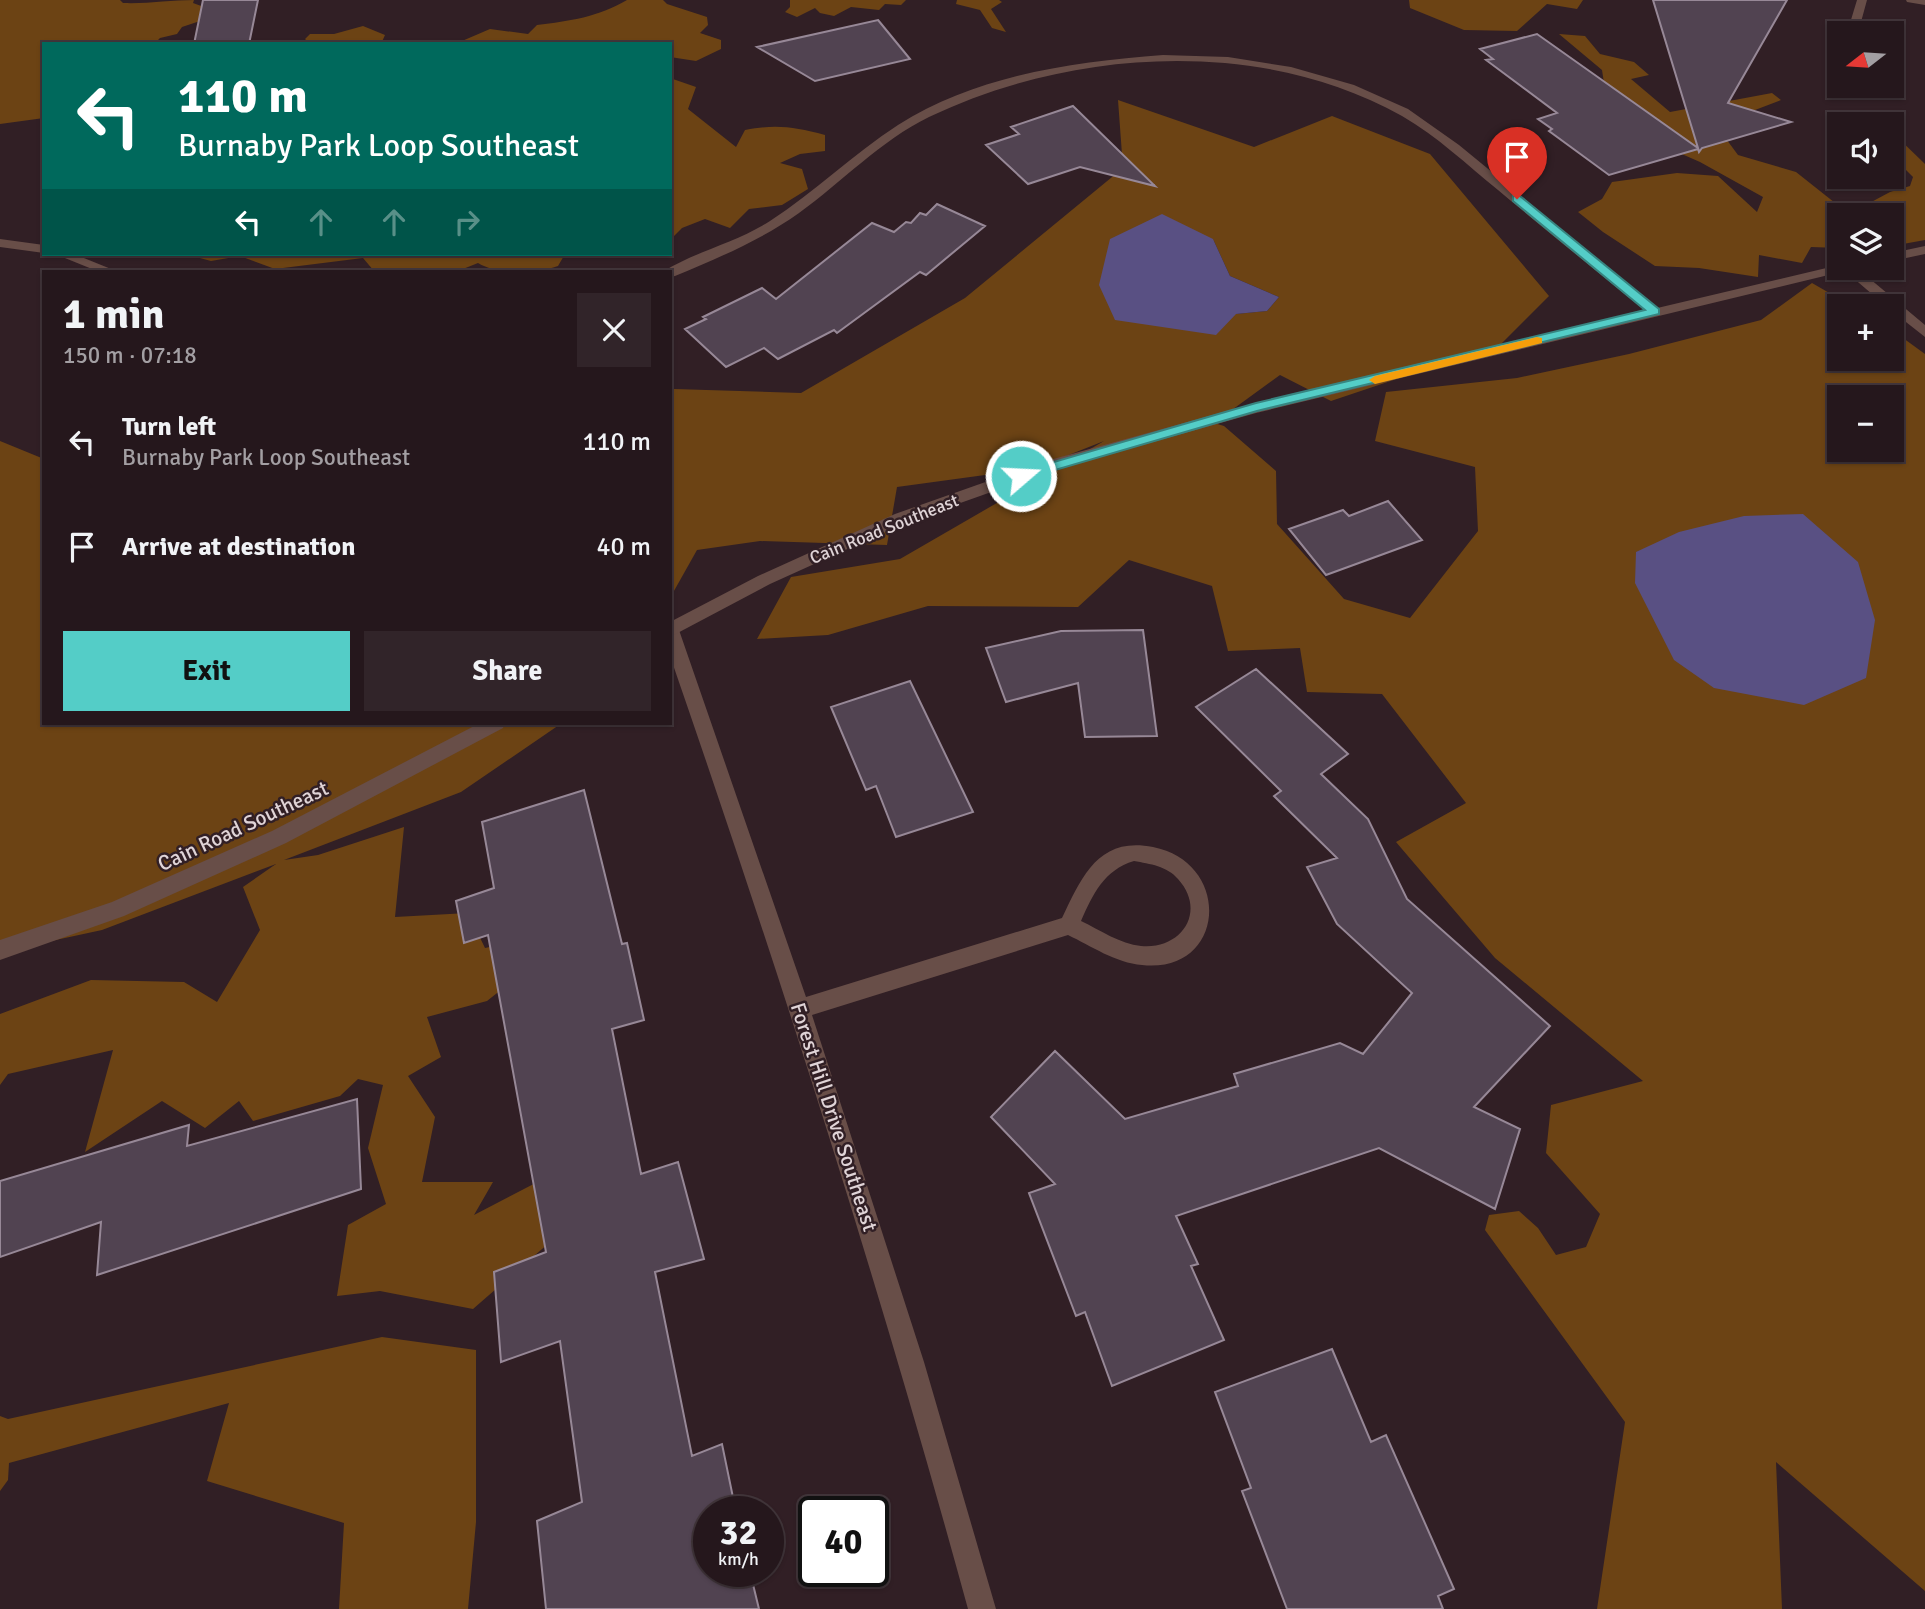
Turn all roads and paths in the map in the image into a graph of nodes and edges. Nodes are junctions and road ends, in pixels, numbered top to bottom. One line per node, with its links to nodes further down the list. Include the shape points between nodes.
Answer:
1 (1862, 0): 4 (street)
2 (1911, 0): 3 (street)
3 (1925, 2)
4 (1856, 21)
5 (0, 243): 6 (street)
6 (42, 249)
7 (1925, 250): 8 (street)
8 (1904, 254)
9 (68, 256): 10 (street)
10 (106, 270)
11 (1827, 271): 14 (street, Cain Road Southeast)
12 (672, 272): 14 (street, via 773,225 887,137 962,98 1003,83 1111,63 1223,59 1314,74 1364,90 1406,113 1447,141)
13 (1863, 280): 15 (street)
14 (1654, 311): 16 (street, Cain Road Southeast, via 1256,408 1045,467 901,518 764,580)
15 (1925, 332)
16 (672, 629)
17 (672, 636): 21 (street, Forest Hill Drive Southeast)
18 (492, 725): 20 (street, Cain Road Southeast, via 279,837 117,909)
19 (1069, 925): 19 (street, via 1126,952 1164,954 1193,935 1201,920 1202,903 1197,886 1178,866 1153,853 1134,852 1101,865); 21 (street)
20 (0, 950)
21 (799, 1009): 22 (street, Forest Hill Drive Southeast, via 926,1406)
22 (982, 1609)

